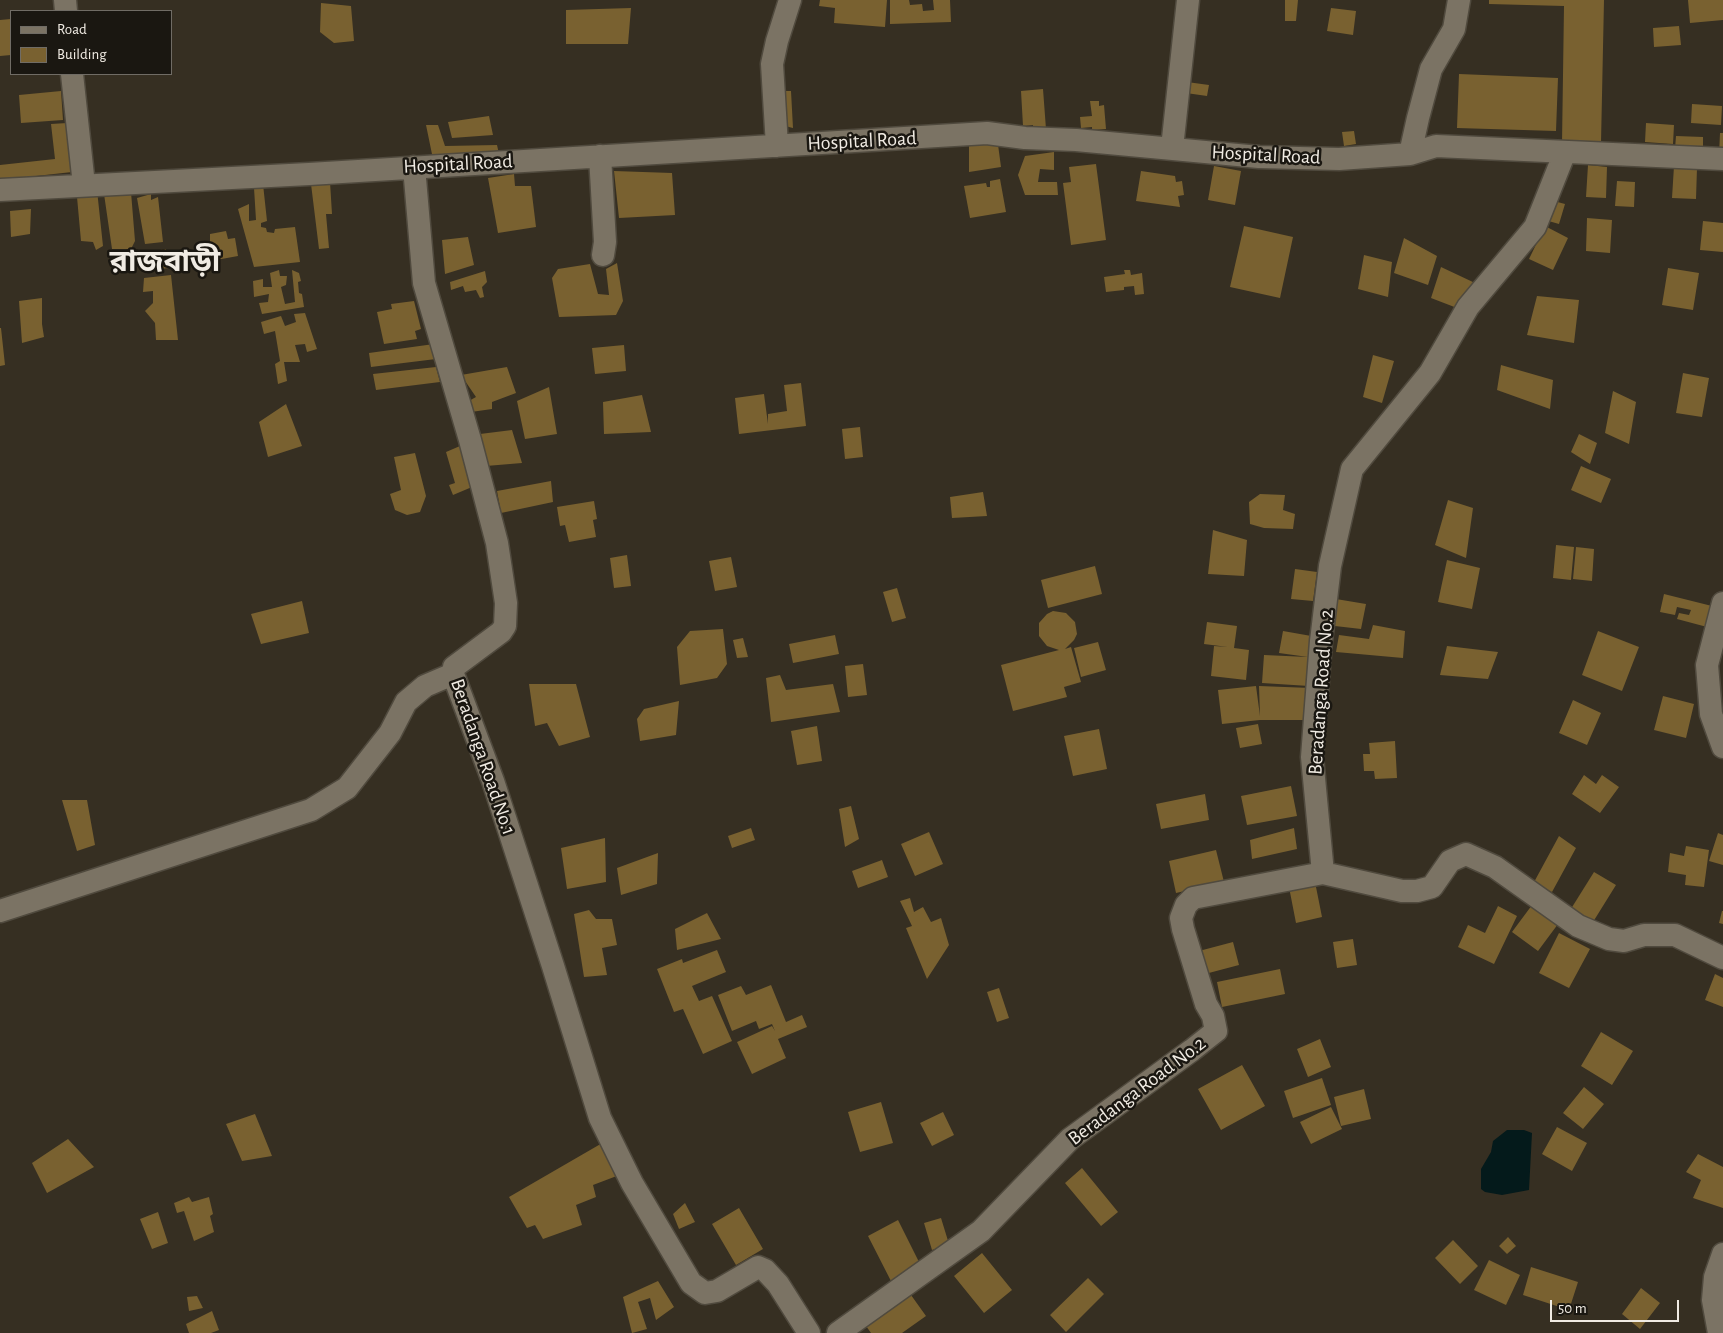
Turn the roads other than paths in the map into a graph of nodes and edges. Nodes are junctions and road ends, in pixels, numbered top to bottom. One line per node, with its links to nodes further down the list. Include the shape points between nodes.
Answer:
1 (790, 0): 5 (street, via 772,64)
2 (1188, 0): 6 (street)
3 (1459, 0): 8 (street, via 1454,29 1431,69)
4 (72, 75): 12 (street)
5 (777, 146): 6 (street, Hospital Road, via 987,134); 9 (street, Hospital Road)
6 (1172, 148): 8 (street, Hospital Road, via 1259,157 1339,159)
7 (1565, 152): 8 (street, Hospital Road, via 1436,146); 10 (street, Hospital Road); 18 (street, Beradanga Road No.2, via 1535,227 1468,307 1430,373 1352,469 1330,566 1312,757)
8 (1410, 154)
9 (600, 156): 11 (street, Hospital Road); 14 (street)
10 (1723, 159)
11 (414, 167): 12 (street, Hospital Road); 16 (street, Beradanga Road No.1, via 424,283 497,543 506,603 505,626 501,632 454,667)
12 (84, 184): 13 (street, Hospital Road)
13 (0, 190)
14 (603, 255)
15 (1723, 603): 17 (street, via 1707,665 1711,714)
16 (453, 674): 19 (street, via 425,686 406,702 390,733 347,788 311,810); 22 (street, Beradanga Road No.1, via 493,781 600,1118 632,1183 691,1283 705,1293 717,1291 758,1267 778,1284)
17 (1723, 747)
18 (1322, 874): 20 (street, via 1402,891 1417,891 1432,887 1450,861 1466,854 1495,867 1578,926 1609,939 1624,941 1644,935 1675,934); 23 (street, Beradanga Road No.2, via 1193,898 1186,905 1183,929 1216,1031 1070,1139 982,1231)
19 (0, 911)
20 (1723, 958)
21 (1723, 1254): 24 (street, via 1713,1300)
22 (809, 1333)
23 (838, 1333)
24 (1719, 1333)

